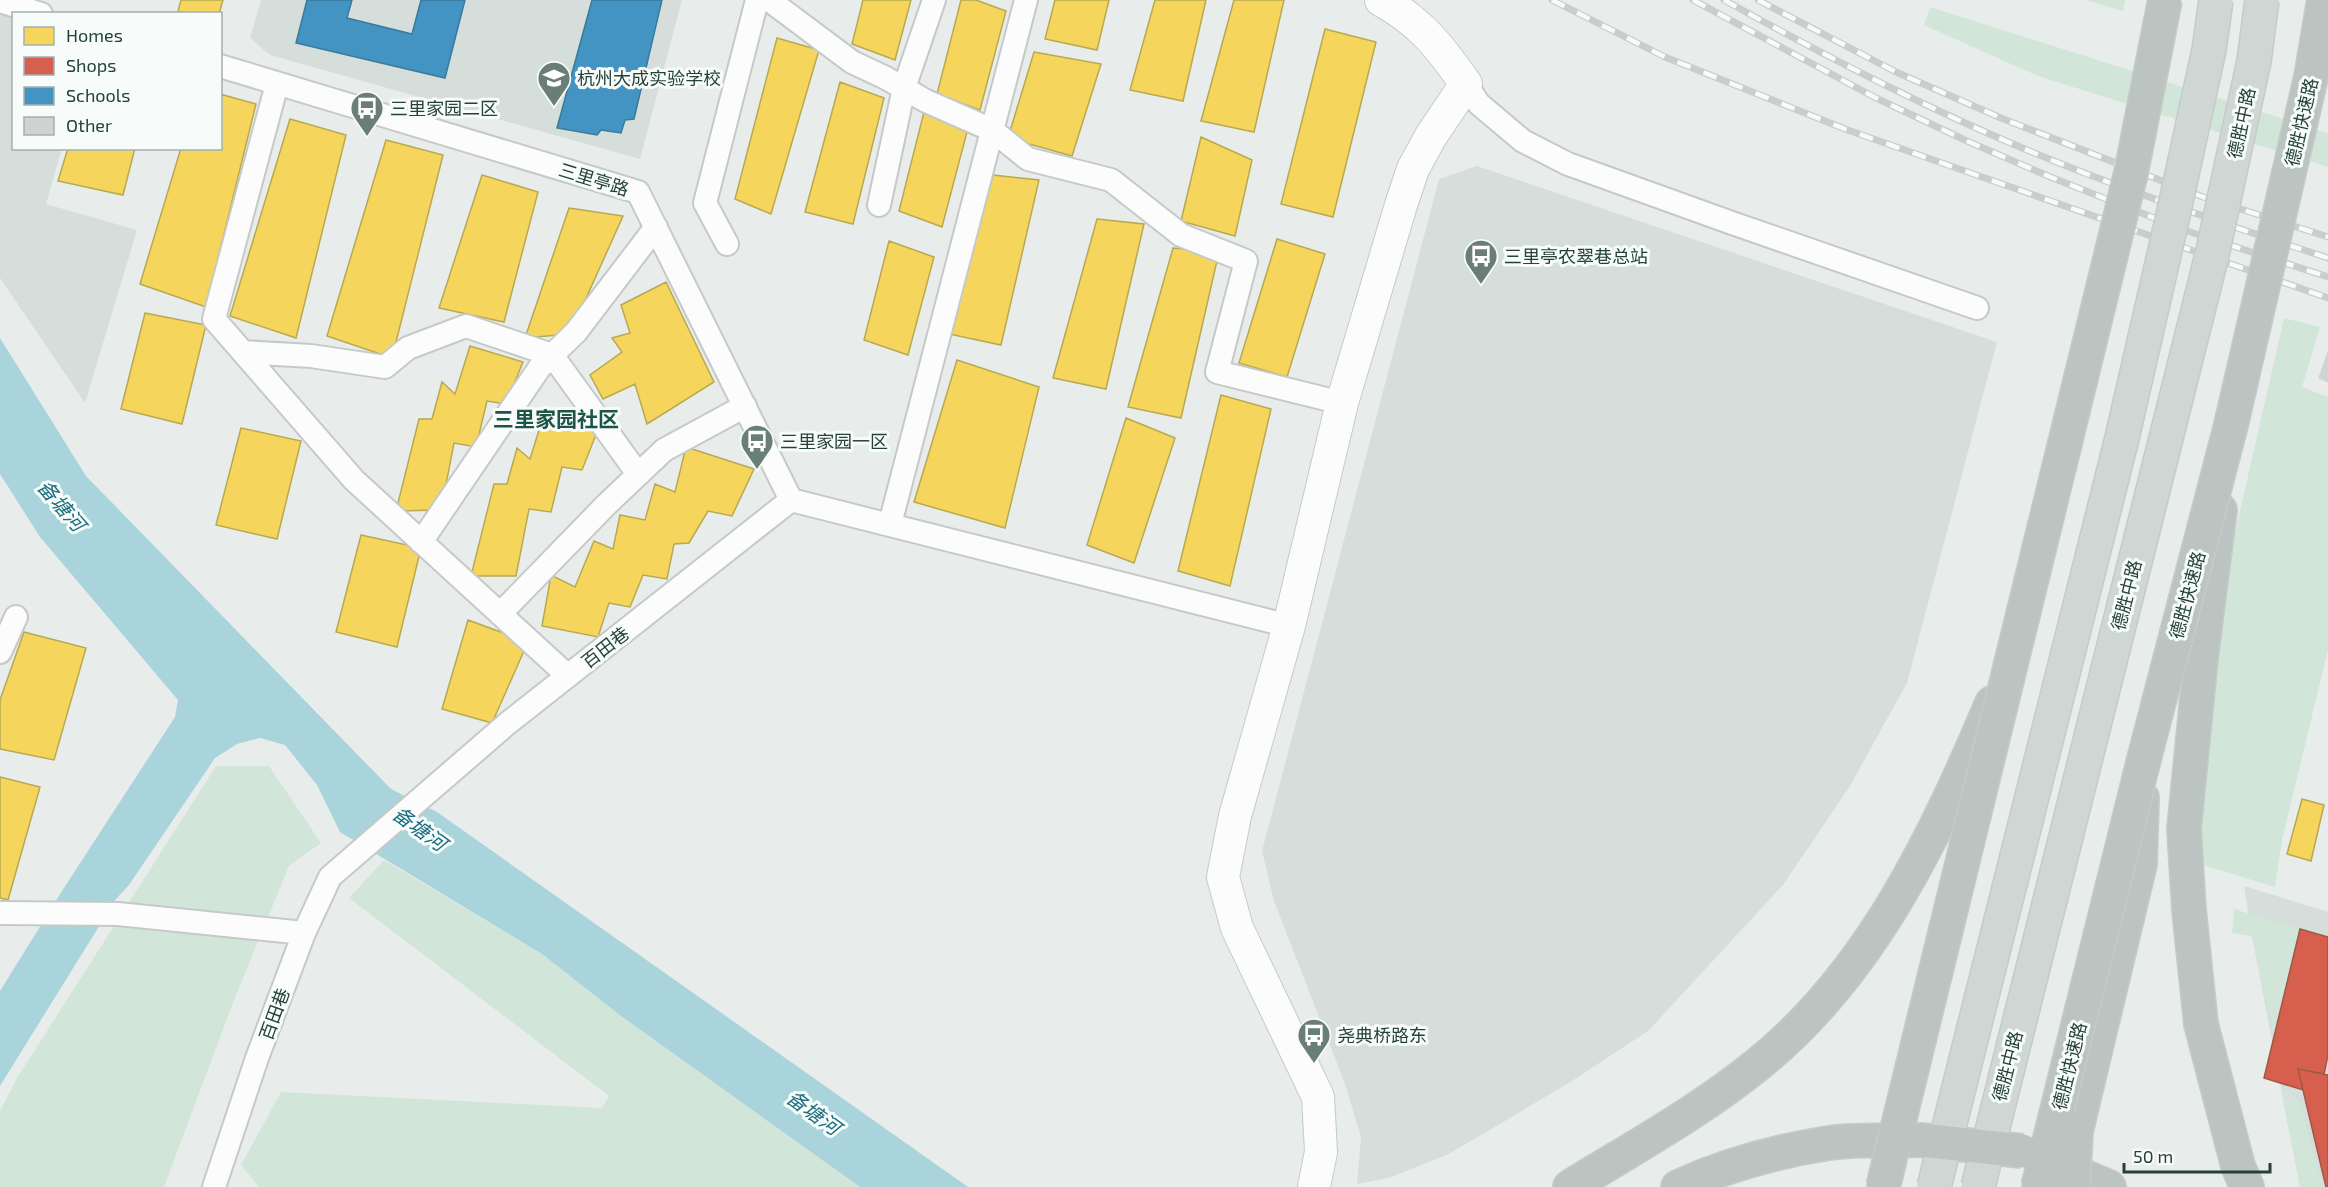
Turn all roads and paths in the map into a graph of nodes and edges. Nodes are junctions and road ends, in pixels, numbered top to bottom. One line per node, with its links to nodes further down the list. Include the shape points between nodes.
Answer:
1 (757, 0): 19 (street, via 705,203)
2 (769, 0): 15 (street, via 852,62)
3 (934, 0): 15 (street)
4 (1026, 0): 16 (street)
5 (1381, 0): 14 (street, via 1404,13 1437,43)
6 (2165, 0): 34 (highway, bridge, via 2131,172)
7 (2216, 0): 46 (main road, bridge, via 2209,50 2122,438)
8 (2262, 0): 47 (main road, 德胜中路, bridge, via 2254,61 2212,255)
9 (2324, 0): 25 (highway, 德胜快速路, bridge, via 2311,77)
10 (0, 1): 11 (street)
11 (35, 12)
12 (222, 67): 13 (street, 三里亭路)
13 (277, 84): 18 (street, 三里亭路, via 638,192); 21 (street, via 214,319)
14 (1466, 84): 20 (street, via 1479,104 1524,141 1568,164); 23 (street, via 1413,169)
15 (904, 88): 16 (street); 17 (street)
16 (992, 130): 23 (street, via 1028,159 1111,180 1181,235 1246,261 1217,372); 28 (street)
17 (879, 205)
18 (656, 227): 22 (street, via 576,332); 24 (street, 三里亭路)
19 (727, 244)
20 (1977, 308)
21 (243, 352): 22 (street, via 311,356 385,367 408,348 466,326); 29 (street, via 354,480)
22 (552, 355): 26 (street); 29 (street)
23 (1342, 403): 32 (street)
24 (745, 406): 26 (street, via 664,450); 27 (street, 三里亭路)
25 (2231, 425): 36 (highway, 德胜快速路, bridge); 51 (highway, bridge, via 2184,829 2201,1024)
26 (638, 474): 30 (street)
27 (791, 500): 28 (street); 35 (street, 百田巷)
28 (890, 524): 32 (street)
29 (421, 542): 30 (street)
30 (500, 614): 35 (street)
31 (16, 617): 33 (street)
32 (1289, 626): 41 (street, via 1235,816 1223,877 1237,928 1318,1097 1321,1152)
33 (0, 652)
34 (2013, 654): 39 (highway, bridge, via 1931,837 1850,970 1804,1022 1758,1064); 45 (highway, bridge)
35 (568, 676): 38 (street, 百田巷, via 330,877)
36 (2144, 759): 48 (highway, 德胜快速路, bridge); 49 (highway, bridge, via 2140,864 2076,1131)
37 (10, 913): 38 (street, via 118,914)
38 (304, 933): 40 (street, 百田巷)
39 (1668, 1127): 42 (highway); 43 (highway)
40 (214, 1187)
41 (1314, 1187)
42 (1570, 1187)
43 (1604, 1187)
44 (1678, 1187): 50 (highway, bridge, via 1777,1153 1831,1143 1922,1140 2022,1151)
45 (1883, 1187)
46 (1934, 1187)
47 (1977, 1187)
48 (2038, 1187)
49 (2073, 1187)
50 (2109, 1187)
51 (2247, 1187)

